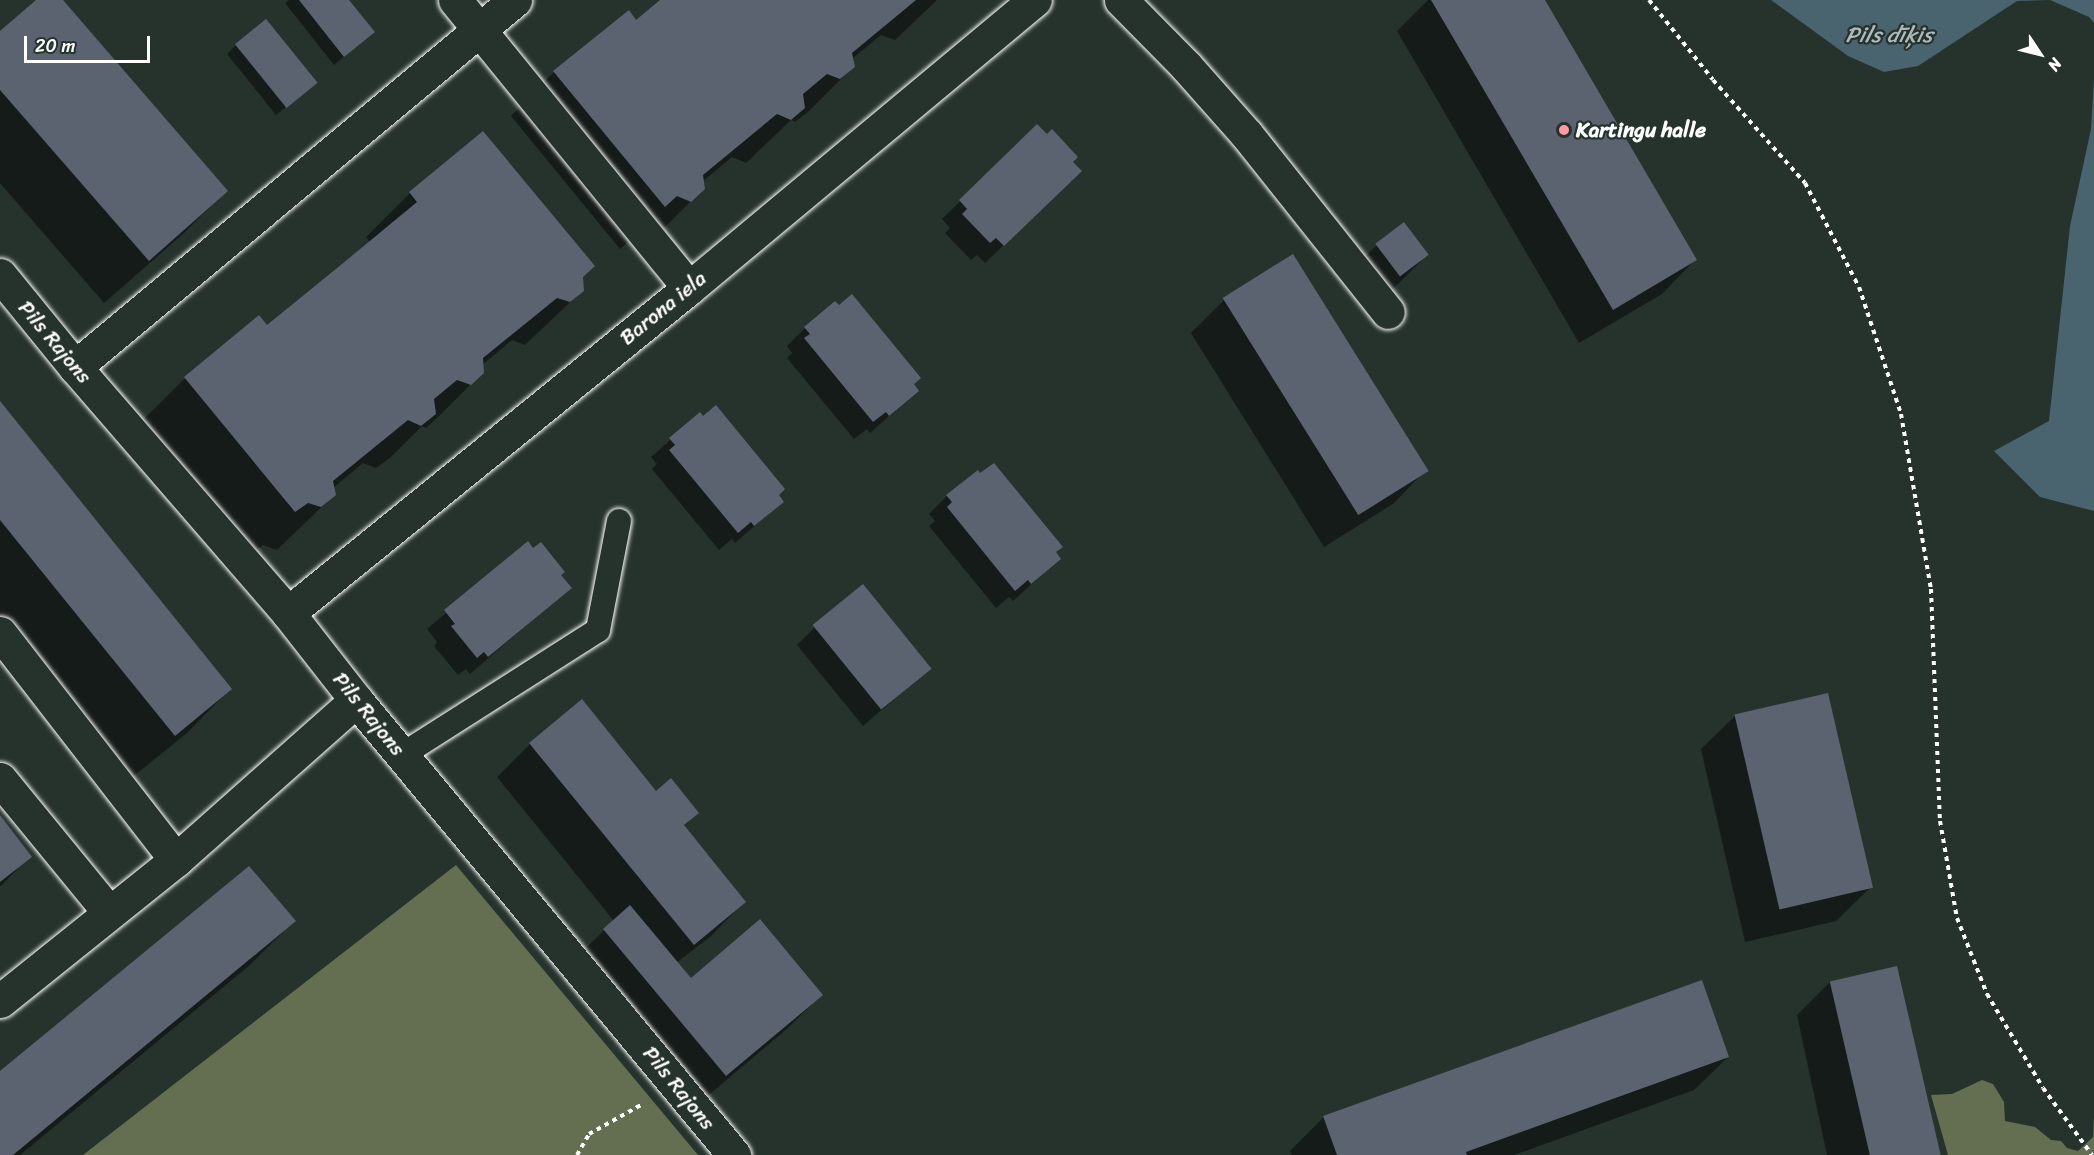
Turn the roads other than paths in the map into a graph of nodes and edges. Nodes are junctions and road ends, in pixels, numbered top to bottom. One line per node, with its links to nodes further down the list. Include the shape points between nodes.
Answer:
1 (455, 0): 5 (street)
2 (515, 0): 5 (street)
3 (1035, 0): 7 (street, Barona iela)
4 (1121, 0): 8 (street, via 1247,135)
5 (479, 30): 7 (street); 9 (street)
6 (0, 275): 9 (street, Pils Rajons)
7 (689, 288): 11 (street, Barona iela)
8 (1388, 312)
9 (75, 367): 11 (street, Pils Rajons)
10 (619, 521): 14 (lane, via 598,630)
11 (288, 613): 13 (street, Pils Rajons)
12 (0, 633): 16 (street)
13 (356, 700): 14 (street, Pils Rajons); 16 (street)
14 (402, 755): 19 (street, Pils Rajons)
15 (0, 779): 17 (street)
16 (176, 860): 17 (street)
17 (109, 912): 18 (street)
18 (0, 1001)
19 (734, 1155)

